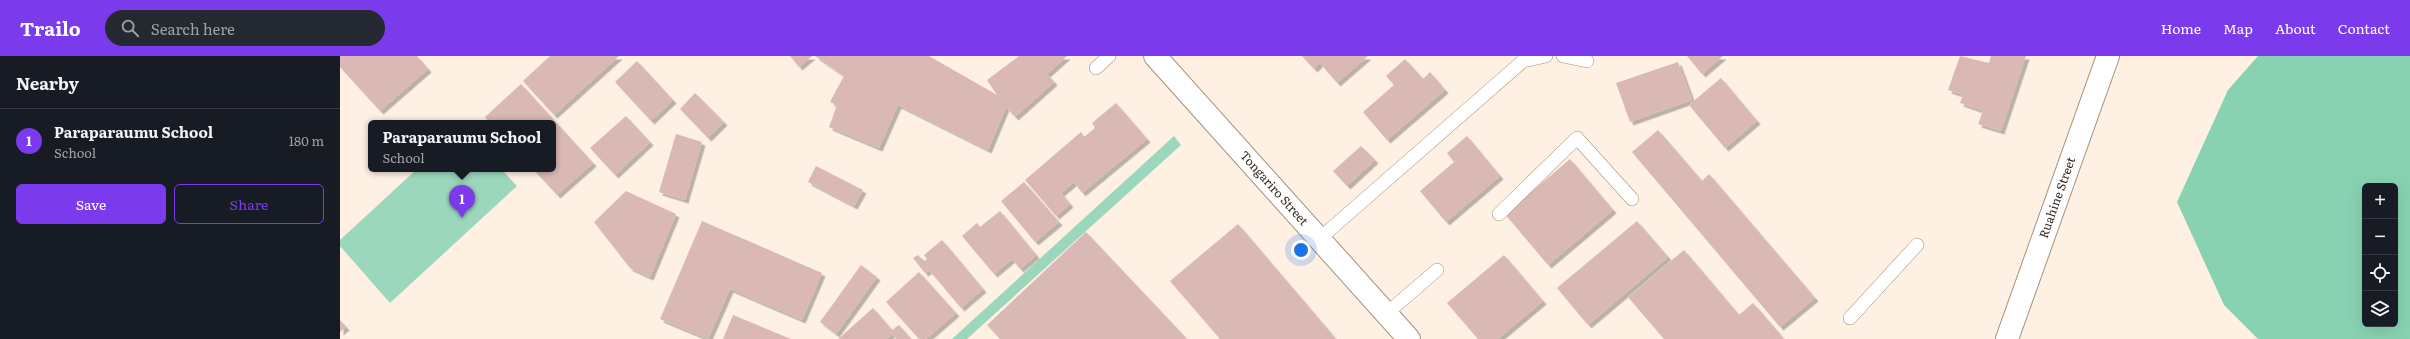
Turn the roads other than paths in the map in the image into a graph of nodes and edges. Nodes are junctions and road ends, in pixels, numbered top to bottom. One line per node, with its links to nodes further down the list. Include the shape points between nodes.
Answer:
1 (1109, 56): 7 (lane)
2 (1155, 56): 10 (street, Tongariro Street)
3 (1546, 56): 10 (lane, via 1523,61)
4 (1563, 56): 6 (lane)
5 (2108, 56): 16 (street, Ruahine Street)
6 (1586, 61)
7 (1096, 68)
8 (1632, 199): 9 (lane, via 1577,138)
9 (1499, 214)
10 (1318, 240): 13 (street, Tongariro Street)
11 (1917, 245): 14 (lane)
12 (1437, 270): 13 (lane)
13 (1386, 314): 15 (street, Tongariro Street)
14 (1850, 318)
15 (1409, 339)
16 (2007, 339)

